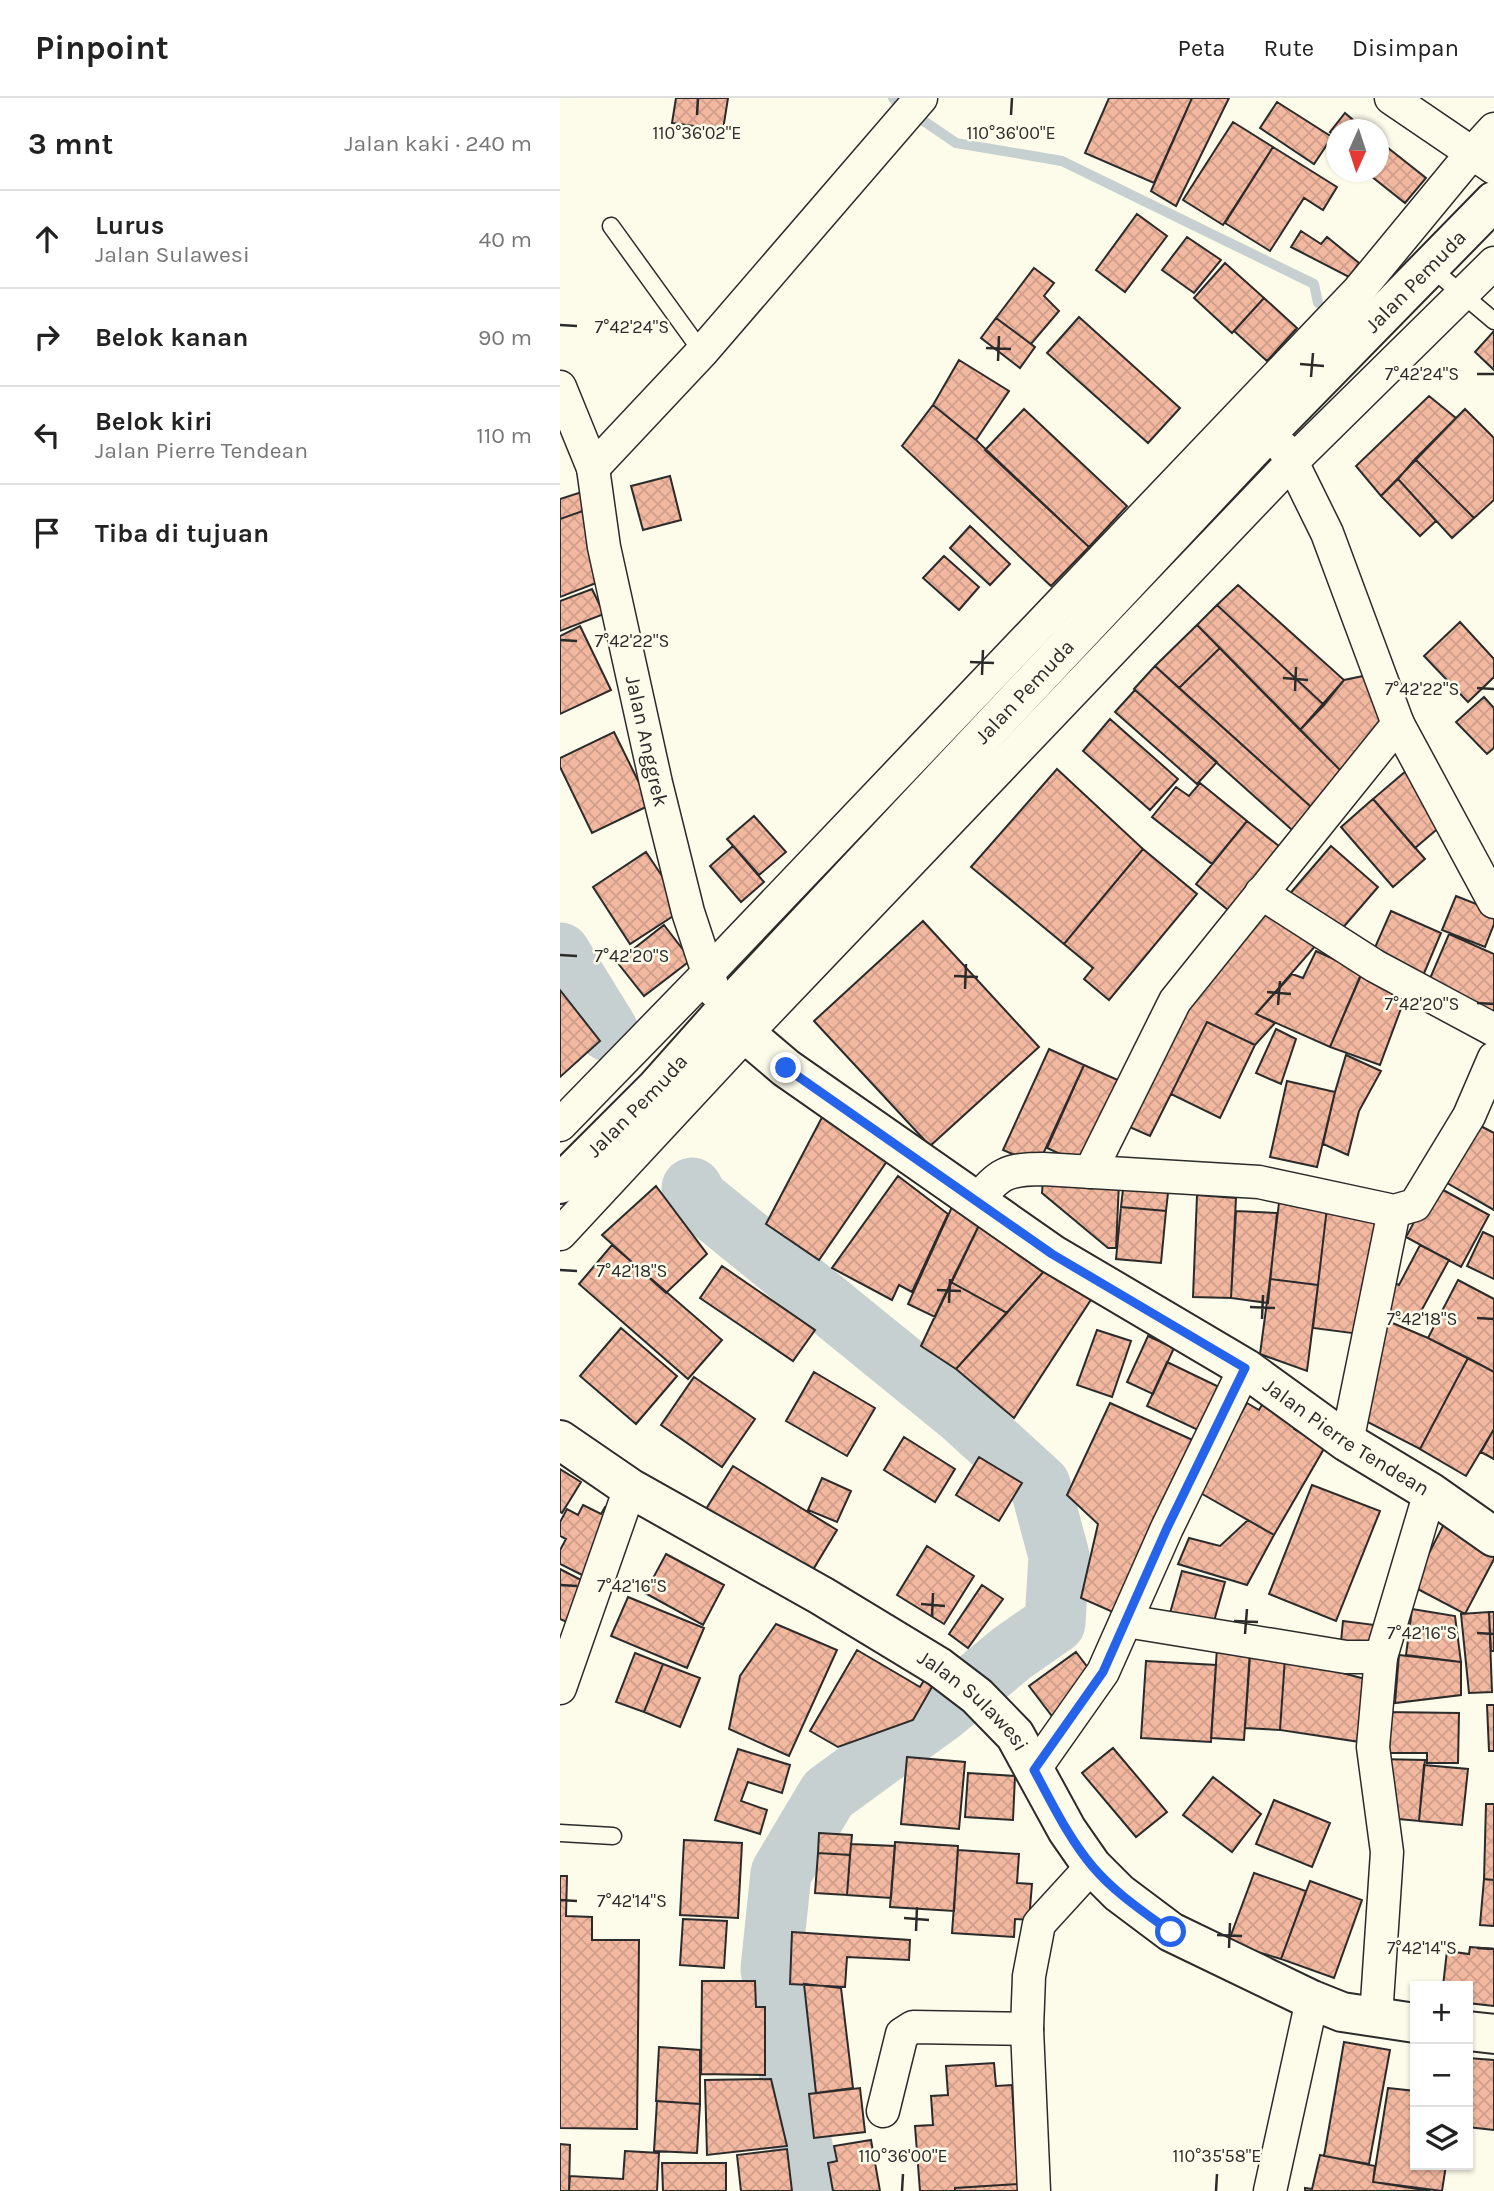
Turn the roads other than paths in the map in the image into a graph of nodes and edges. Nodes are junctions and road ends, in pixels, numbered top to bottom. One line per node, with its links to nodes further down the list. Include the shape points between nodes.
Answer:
1 (921, 98): 11 (street)
2 (1391, 98): 4 (street)
3 (1494, 129): 4 (street)
4 (1483, 160): 19 (street)
5 (1494, 201): 8 (street, Jalan Pemuda)
6 (611, 226): 11 (lane)
7 (1494, 262): 9 (street)
8 (1430, 267): 9 (lane); 13 (street, Jalan Pemuda)
9 (1462, 294): 10 (lane); 14 (street)
10 (1494, 321)
11 (702, 352): 15 (street)
12 (560, 387): 15 (street, Jalan Anggrek)
13 (1271, 429): 14 (street); 20 (street, Jalan Pemuda)
14 (1292, 462): 16 (street, via 1327,533); 20 (street)
15 (593, 468): 19 (street, Jalan Anggrek, via 604,547 656,783)
16 (1398, 724): 17 (street); 18 (street)
17 (1261, 893): 21 (street, via 1375,966); 25 (street, via 1175,1001)
18 (1494, 902)
19 (707, 974): 20 (street, Jalan Anggrek); 24 (street)
20 (734, 1024): 26 (street, Jalan Pemuda, via 657,1087); 27 (street, Jalan Pierre Tendean, via 786,1068); 29 (street)
21 (1494, 1030)
22 (1494, 1058): 23 (street)
23 (1482, 1122): 28 (street, via 1415,1205)
24 (560, 1125)
25 (1090, 1172): 27 (street, via 1018,1169 999,1176); 28 (street, via 1259,1182)
26 (560, 1185)
27 (977, 1202): 30 (street, Jalan Pierre Tendean, via 1052,1254)
28 (1394, 1211): 32 (street)
29 (560, 1234)
30 (1245, 1368): 32 (street, Jalan Pierre Tendean); 36 (street)
31 (560, 1440): 33 (street, Jalan Sulawesi)
32 (1347, 1442): 34 (street, Jalan Pierre Tendean)
33 (630, 1488): 38 (street); 39 (street, Jalan Sulawesi, via 939,1667 977,1696 1015,1735)
34 (1430, 1492): 35 (street, Jalan Pierre Tendean); 37 (street)
35 (1494, 1537)
36 (1126, 1621): 37 (street, via 1346,1657); 39 (street, via 1103,1672)
37 (1381, 1657): 44 (street, via 1373,1747 1387,1852)
38 (560, 1688)
39 (1034, 1770): 42 (street, Jalan Sulawesi)
40 (560, 1833): 41 (lane)
41 (613, 1836)
42 (1092, 1866): 43 (street, Jalan Sulawesi, via 1171,1932); 46 (street, via 1039,1924 1029,1976)
43 (1312, 2000): 44 (street, Jalan Sulawesi, via 1342,2012); 51 (street)
44 (1376, 2017): 45 (street, Jalan Sulawesi)
45 (1410, 2022)
46 (1027, 2029): 49 (street, via 913,2027 902,2034); 50 (street)
47 (1473, 2032): 48 (street)
48 (1494, 2034)
49 (883, 2111)
50 (1034, 2191)
51 (1270, 2191)

